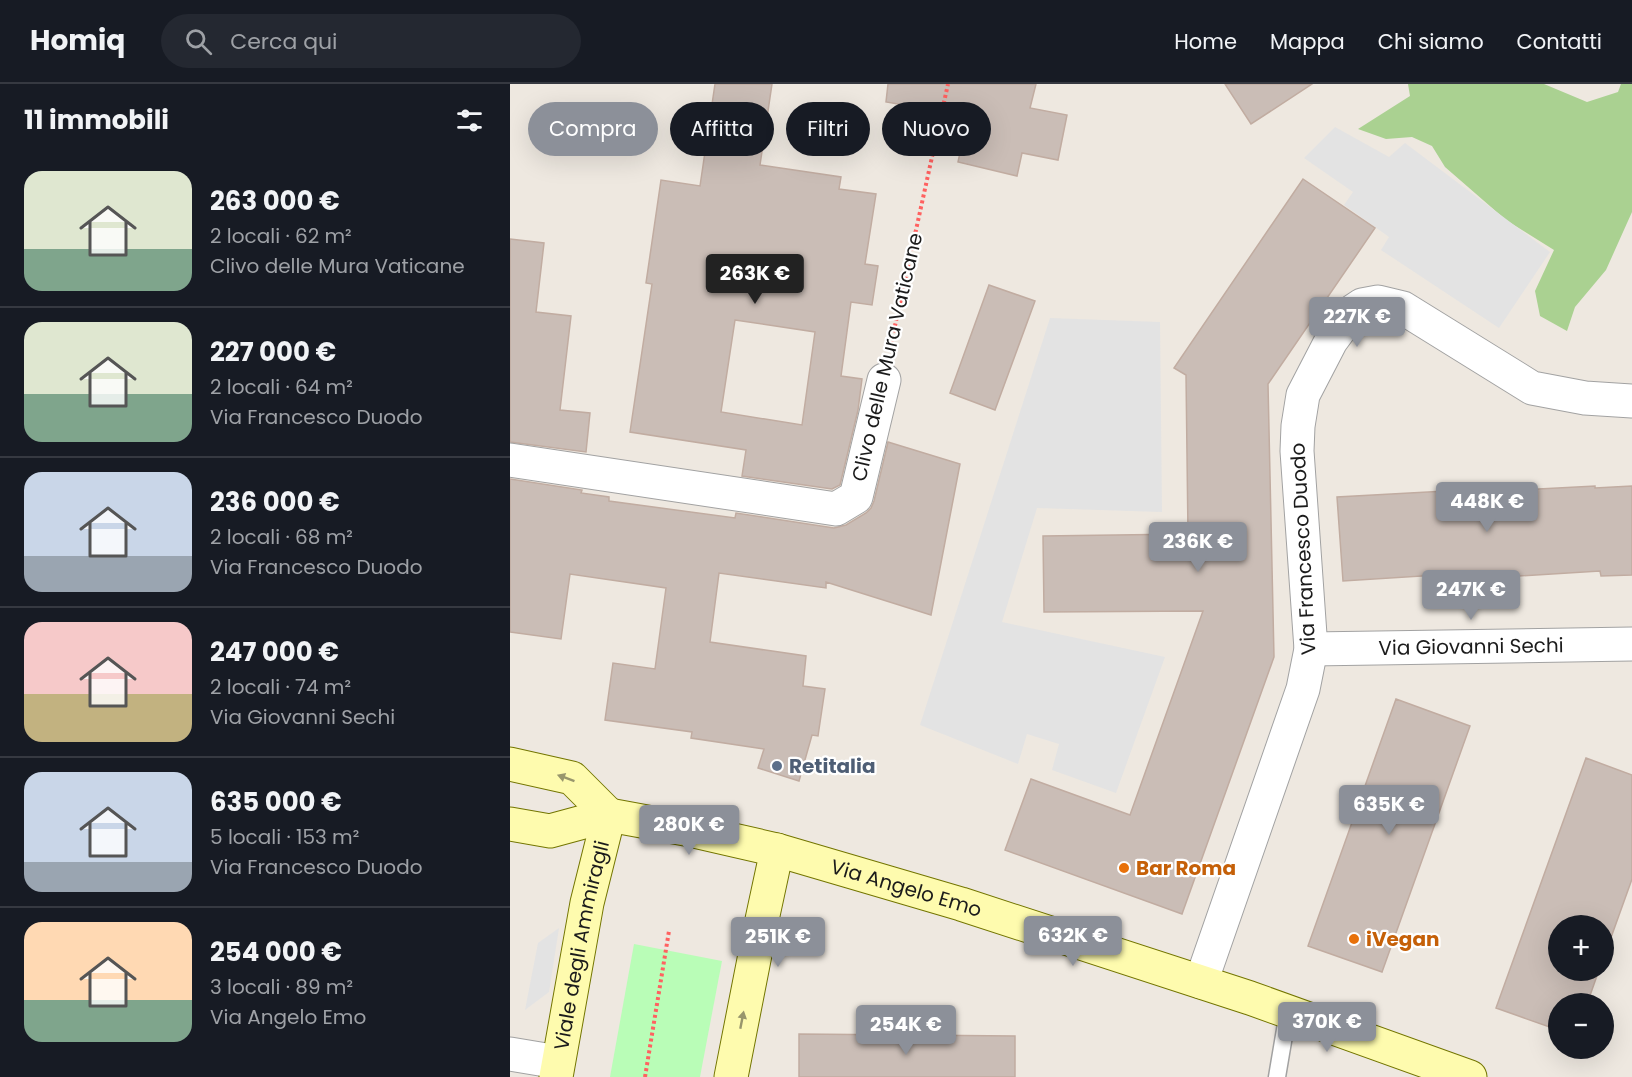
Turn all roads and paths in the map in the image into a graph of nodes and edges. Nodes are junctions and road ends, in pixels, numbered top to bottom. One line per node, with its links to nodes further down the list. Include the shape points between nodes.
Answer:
1 (948, 84): 2 (path, Clivo delle Mura Vaticane)
2 (884, 380): 4 (street, Clivo delle Mura Vaticane, via 856,497 836,509)
3 (1632, 401): 6 (street, Via Francesco Duodo, via 1585,398 1533,388 1403,308 1378,302 1353,311 1330,341 1303,395 1298,426 1296,451)
4 (510, 460)
5 (1632, 644): 6 (street, Via Giovanni Sechi)
6 (1311, 649): 12 (street, Via Francesco Duodo, via 1303,689)
7 (510, 764): 8 (main road, one-way to 7, via 572,778)
8 (609, 815): 9 (main road, Via Angelo Emo, via 550,831); 10 (main road, Via Angelo Emo); 15 (main road, Viale degli Ammiragli, via 587,903)
9 (510, 824)
10 (777, 850): 12 (main road, Via Angelo Emo, via 961,904); 17 (main road, one-way to 10)
11 (669, 931): 16 (path)
12 (1201, 982): 13 (main road, Via Angelo Emo)
13 (1288, 1012): 18 (lane); 19 (main road, Via Angelo Emo)
14 (510, 1054): 15 (street)
15 (557, 1070)
16 (645, 1077)
17 (731, 1077)
18 (1277, 1077)
19 (1470, 1077)

